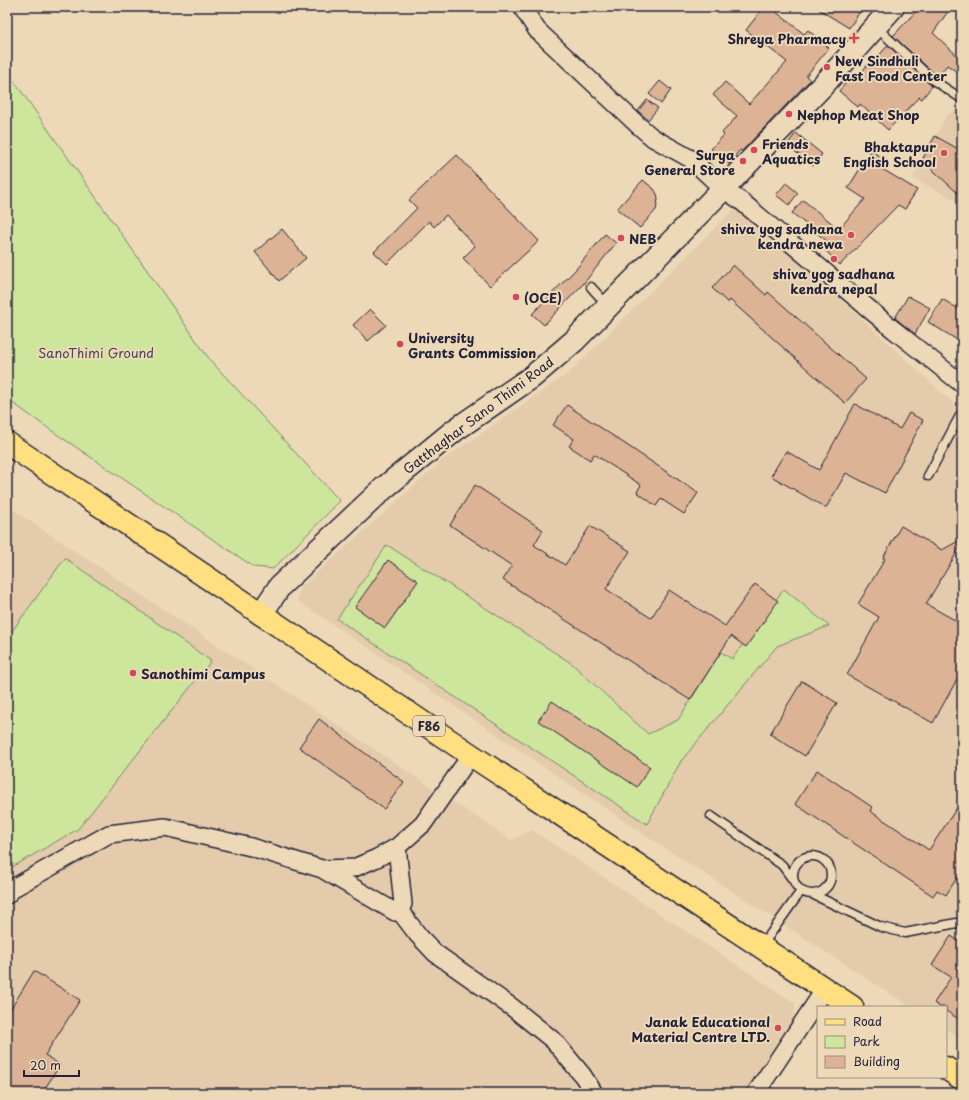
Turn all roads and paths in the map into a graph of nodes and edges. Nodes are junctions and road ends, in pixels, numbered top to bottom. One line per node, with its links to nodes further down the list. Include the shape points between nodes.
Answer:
1 (522, 7): 5 (street, via 537,30 639,126 653,138 690,159)
2 (893, 7): 3 (main road, Gatthaghar Sano Thimi Road)
3 (876, 27): 4 (lane, via 933,80); 5 (main road, Gatthaghar Sano Thimi Road)
4 (962, 99)
5 (724, 189): 7 (main road, Gatthaghar Sano Thimi Road); 8 (street)
6 (591, 287): 7 (lane)
7 (608, 306): 12 (main road, Gatthaghar Sano Thimi Road, via 574,341 532,377 455,430 384,488 280,586)
8 (962, 384)
9 (962, 412): 11 (lane)
10 (7, 443): 12 (main road, F86)
11 (928, 476)
12 (261, 614): 13 (main road, F86)
13 (471, 755): 15 (street, via 423,824); 23 (main road, F86)
14 (711, 816): 17 (lane, via 782,865)
15 (397, 847): 16 (street, via 354,868); 21 (street, via 403,904)
16 (322, 869): 19 (street, via 251,847 165,827 109,834 15,886); 21 (street, via 395,912)
17 (793, 880): 18 (lane); 20 (lane, via 792,873 798,861 810,856 823,859 830,870 830,884)
18 (800, 891): 20 (lane); 23 (lane)
19 (7, 895)
20 (814, 895): 22 (lane, via 881,927 905,933)
21 (399, 910): 28 (street, via 435,954 513,1008 554,1041)
22 (962, 922)
23 (761, 947): 24 (main road, F86)
24 (825, 990): 25 (main road, F86); 29 (street)
25 (850, 1006)
26 (947, 1069): 27 (main road)
27 (962, 1079)
28 (594, 1093)
29 (756, 1093)

